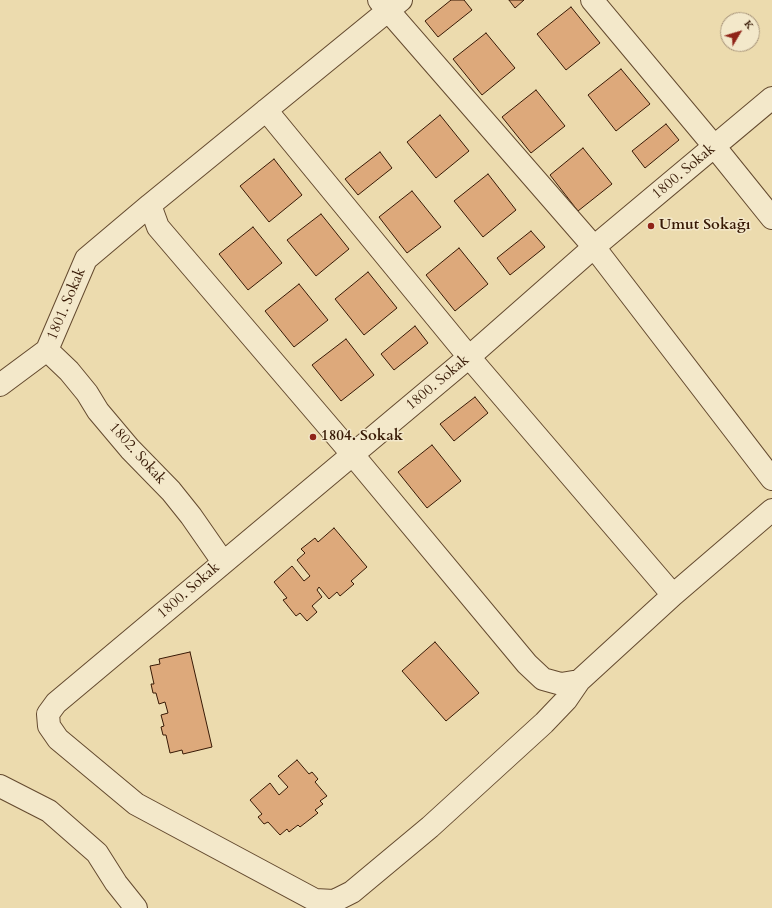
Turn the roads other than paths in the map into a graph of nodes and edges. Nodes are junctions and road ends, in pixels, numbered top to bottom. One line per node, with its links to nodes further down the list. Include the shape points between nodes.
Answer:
1 (592, 0): 5 (street)
2 (389, 3): 4 (street, 1801. Sokak); 8 (street)
3 (772, 98): 5 (street, 1800. Sokak)
4 (266, 110): 6 (street, 1801. Sokak); 10 (street)
5 (714, 146): 7 (street); 8 (street, 1800. Sokak)
6 (150, 205): 9 (street, 1801. Sokak, via 86,259); 12 (street, via 158,227)
7 (772, 218)
8 (594, 247): 10 (street, 1800. Sokak); 13 (street)
9 (47, 350): 11 (street, 1801. Sokak); 15 (street, 1802. Sokak, via 78,382 130,449 176,497)
10 (469, 357): 12 (street, 1800. Sokak); 16 (street)
11 (0, 385)
12 (353, 455): 15 (street, 1800. Sokak); 17 (street, via 527,664 543,679 561,684)
13 (772, 479)
14 (772, 510): 16 (street)
15 (223, 562): 17 (street, 1800. Sokak, via 56,703 48,714 49,726 58,739 136,804 315,900 334,901 352,892 430,827 544,723 566,700)
16 (673, 595): 17 (street)
17 (579, 681)
18 (0, 786): 19 (street, via 49,811 98,853 116,883)
19 (136, 908)

